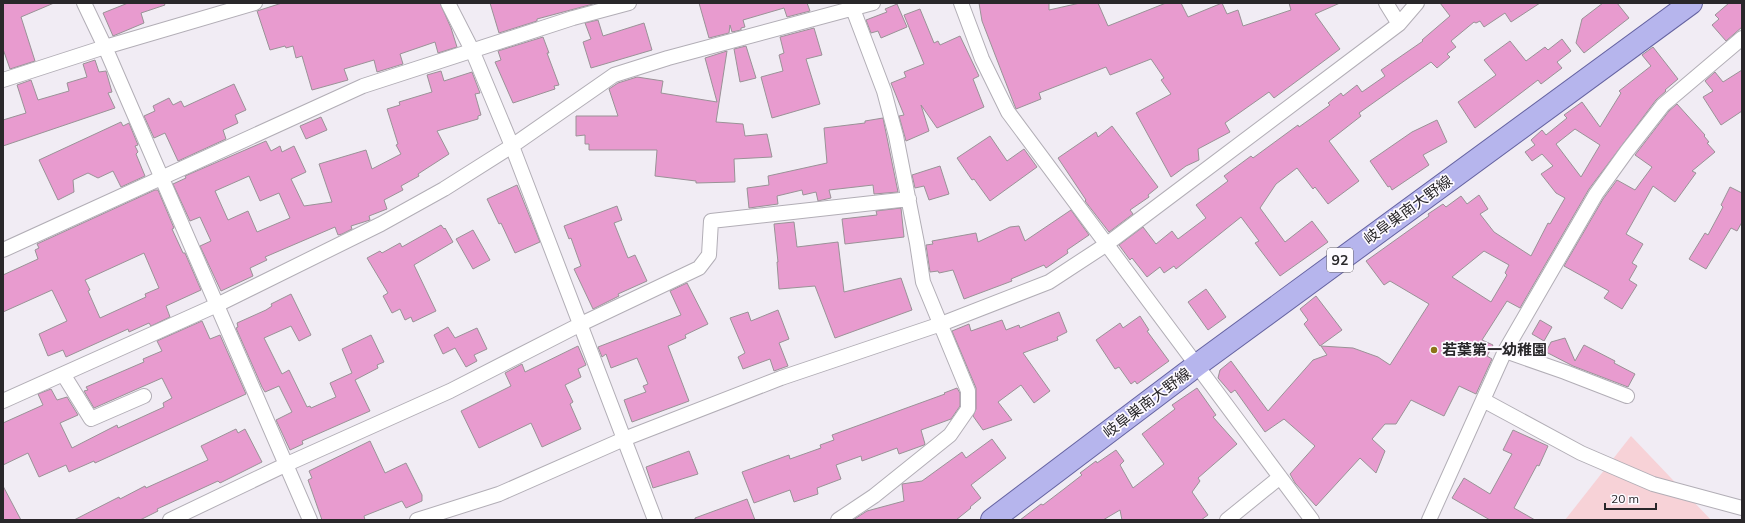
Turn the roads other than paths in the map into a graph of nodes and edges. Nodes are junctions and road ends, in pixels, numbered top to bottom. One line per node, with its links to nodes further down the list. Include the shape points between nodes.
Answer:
1 (84, 3): 13 (street)
2 (255, 3): 13 (street)
3 (448, 3): 14 (street)
4 (629, 3): 14 (street)
5 (873, 3): 10 (street)
6 (961, 3): 19 (street, via 982,59 1008,112)
7 (1386, 3): 11 (street)
8 (1417, 3): 11 (street)
9 (1691, 3): 25 (main road, 岐阜巣南大野線 / 92)
10 (853, 9): 16 (street, via 668,58 614,75); 18 (street, via 884,91)
11 (1399, 24): 19 (street)
12 (1742, 38): 24 (street, via 1663,105 1627,151 1596,194)
13 (105, 47): 15 (street); 17 (street)
14 (472, 50): 16 (street); 17 (street, via 363,86)
15 (3, 80)
16 (512, 146): 21 (street, via 444,189 381,224); 22 (street)
17 (162, 178): 20 (street); 21 (street)
18 (909, 199): 22 (street, via 711,221 709,255 699,268); 23 (street, via 923,282)
19 (1108, 244): 23 (street, via 1049,282); 25 (street)
20 (3, 250)
21 (217, 305): 26 (street); 32 (street)
22 (581, 324): 31 (street); 32 (street, via 450,391)
23 (941, 324): 31 (street, via 781,378); 39 (street, via 968,391 968,409 950,435 874,496)
24 (1505, 351): 28 (street); 29 (street)
25 (1196, 365): 33 (street); 40 (main road, 岐阜巣南大野線 / 92)
26 (63, 374): 27 (street, via 91,419); 30 (street)
27 (144, 396)
28 (1628, 396)
29 (1483, 400): 34 (street, via 1581,453 1653,484); 43 (street)
30 (3, 401)
31 (624, 439): 37 (street, via 499,494); 38 (street)
32 (285, 465): 35 (street); 36 (street)
33 (1280, 477): 41 (street); 42 (street)
34 (1742, 508)
35 (170, 520)
36 (310, 520)
37 (417, 520)
38 (655, 520)
39 (838, 520)
40 (992, 520)
41 (1227, 520)
42 (1312, 520)
43 (1429, 520)

